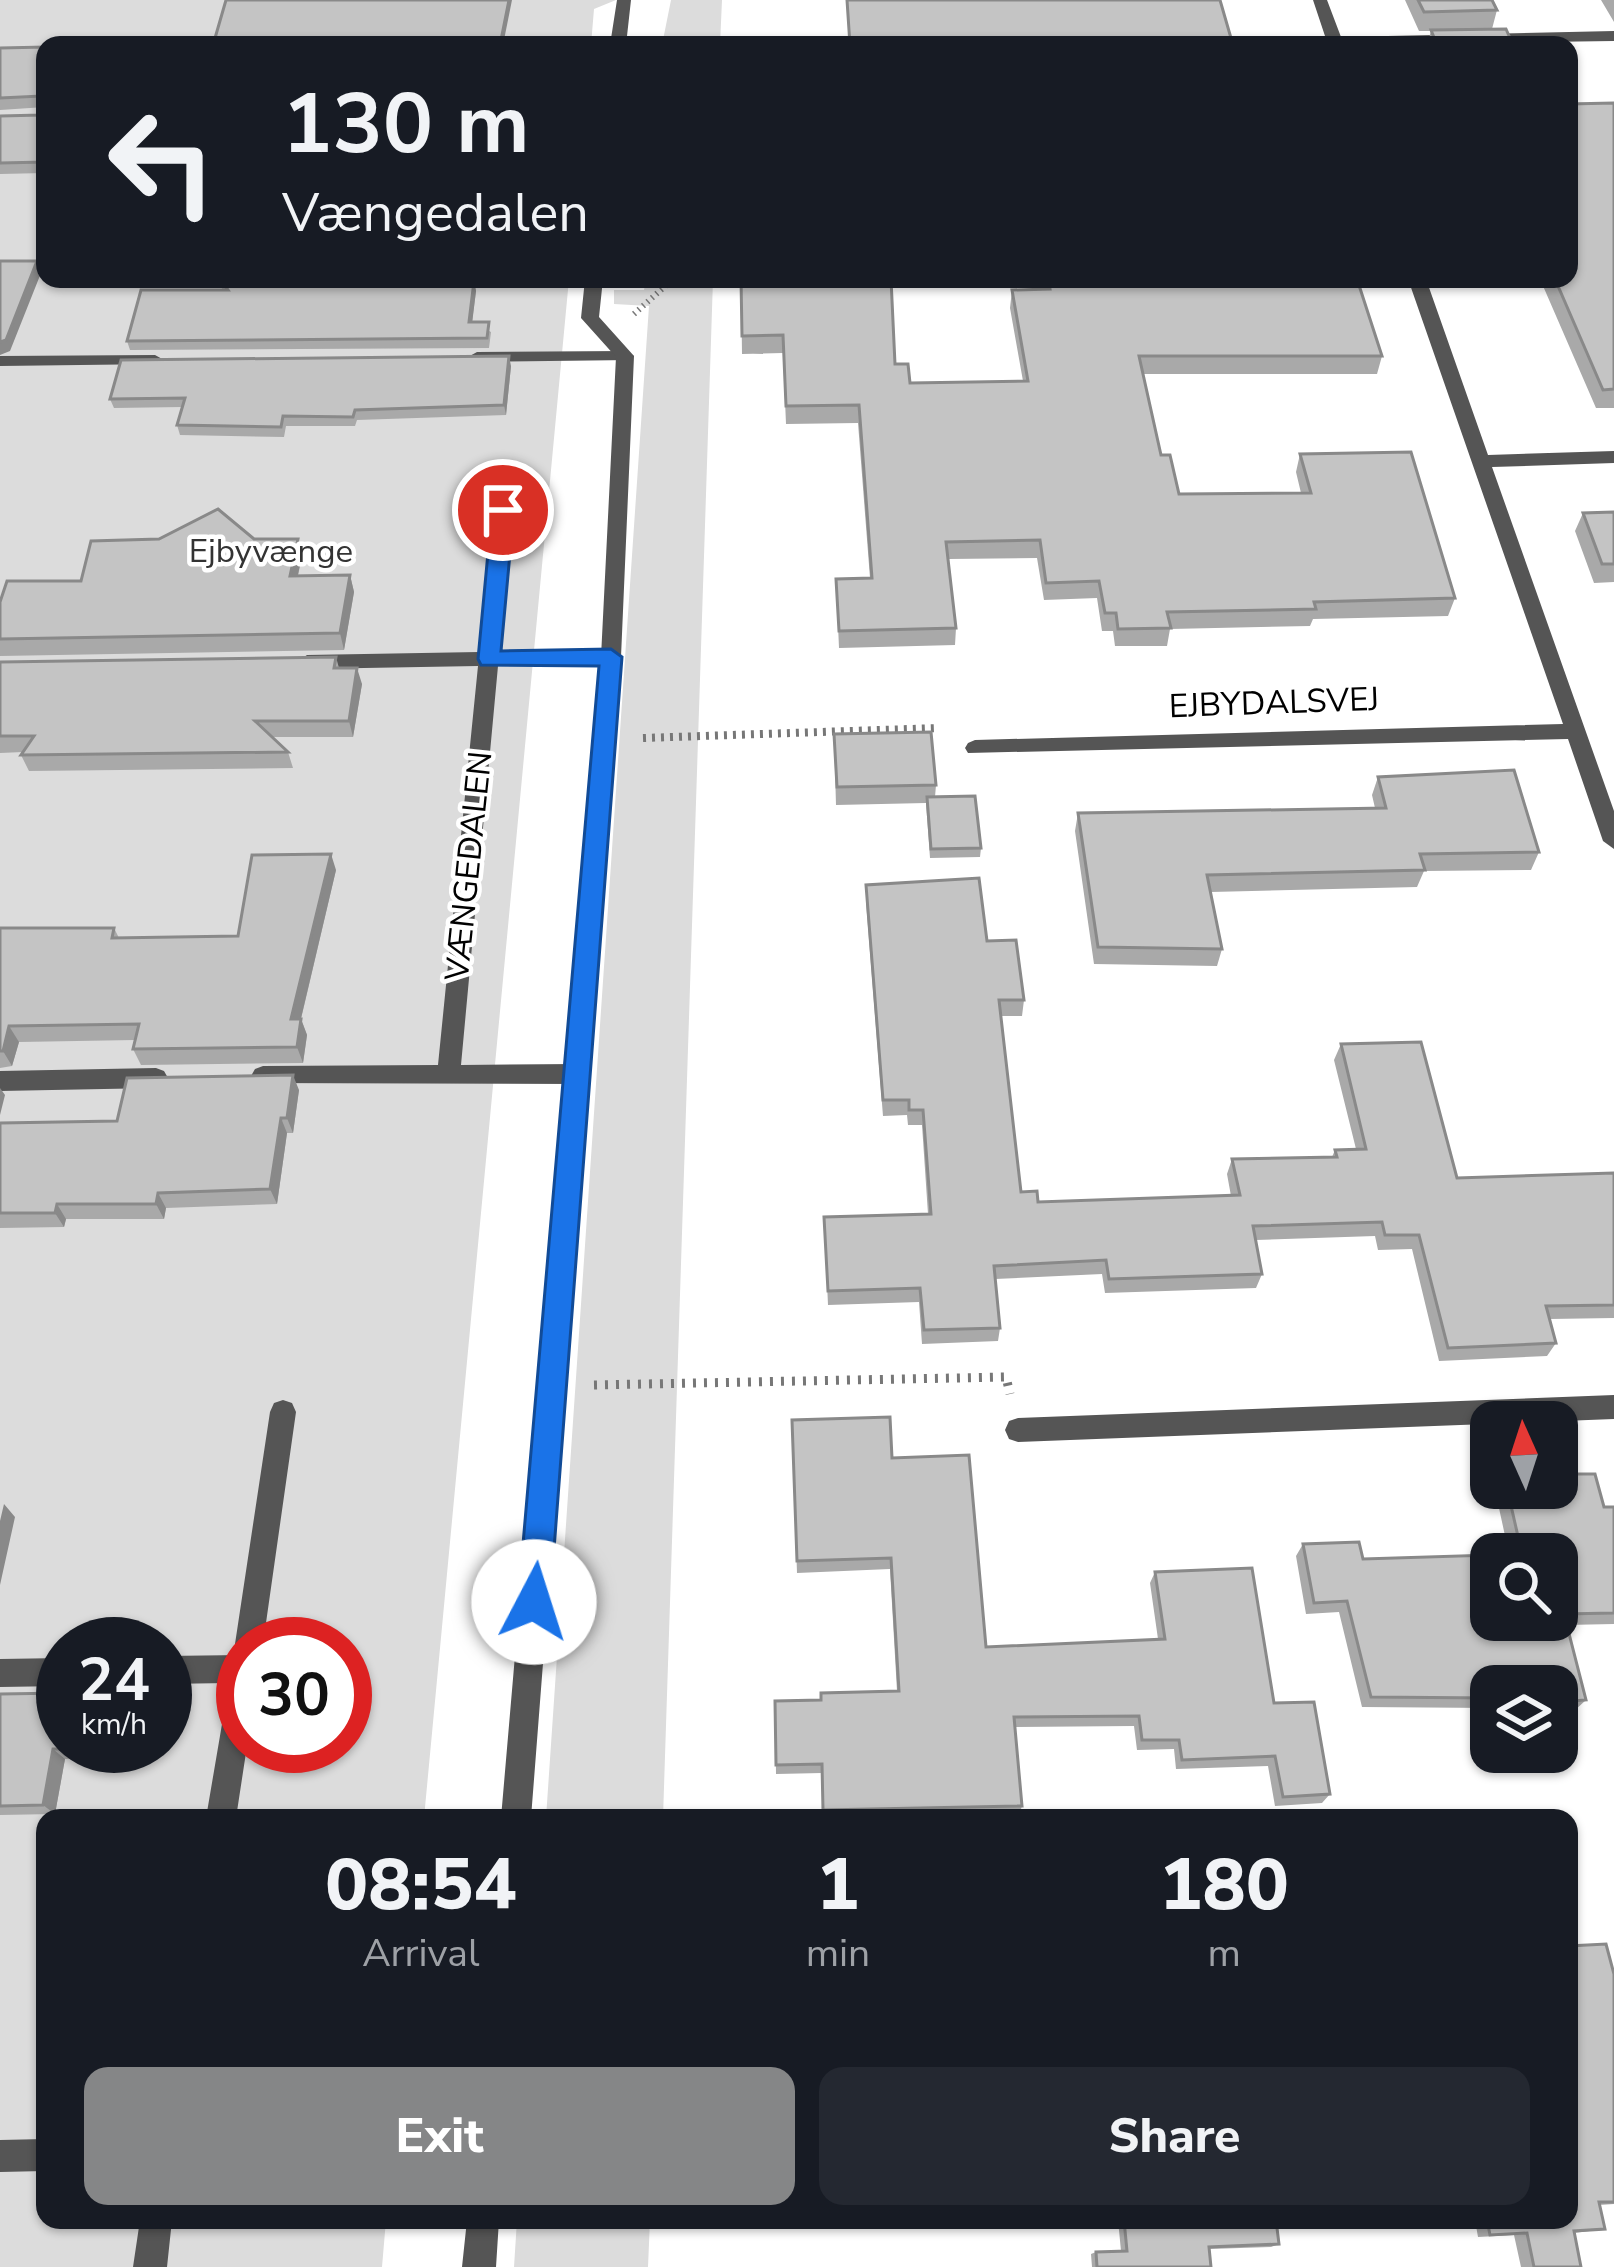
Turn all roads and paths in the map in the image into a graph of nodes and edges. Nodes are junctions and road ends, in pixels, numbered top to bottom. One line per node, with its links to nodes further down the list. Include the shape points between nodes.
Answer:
1 (623, 0): 3 (street)
2 (1320, 0): 4 (street)
3 (619, 36)
4 (1332, 36)
5 (1614, 36): 6 (street)
6 (1578, 37)
7 (593, 288): 10 (street, via 590,318)
8 (664, 288): 10 (path)
9 (1420, 288): 16 (street)
10 (604, 333): 11 (street)
11 (625, 356): 12 (street); 18 (street)
12 (464, 357)
13 (186, 359): 14 (street)
14 (0, 361)
15 (1614, 458): 16 (street)
16 (1481, 461): 21 (street)
17 (503, 510): 19 (street, VÆNGEDALEN)
18 (611, 657): 19 (street); 22 (street)
19 (489, 659): 20 (street); 25 (street, VÆNGEDALEN)
20 (280, 662)
21 (1575, 731): 23 (street, EJBYDALSVEJ); 24 (street)
22 (604, 740): 23 (path, via 952,728); 26 (street)
23 (975, 748)
24 (1614, 841)
25 (449, 1072): 26 (street); 27 (street)
26 (578, 1074): 30 (street)
27 (236, 1076)
28 (189, 1077): 29 (street)
29 (0, 1082)
30 (552, 1387): 33 (path, via 1006,1377); 39 (street)
31 (1614, 1407): 33 (street)
32 (284, 1412): 34 (street)
33 (1018, 1430)
34 (253, 1617)
35 (36, 1672): 36 (street)
36 (0, 1673)
37 (228, 1773): 38 (street)
38 (222, 1809)
39 (517, 1809)
40 (36, 2155): 41 (street)
41 (0, 2156)
42 (155, 2229): 44 (street)
43 (482, 2229): 45 (street)
44 (150, 2267)
45 (479, 2267)

